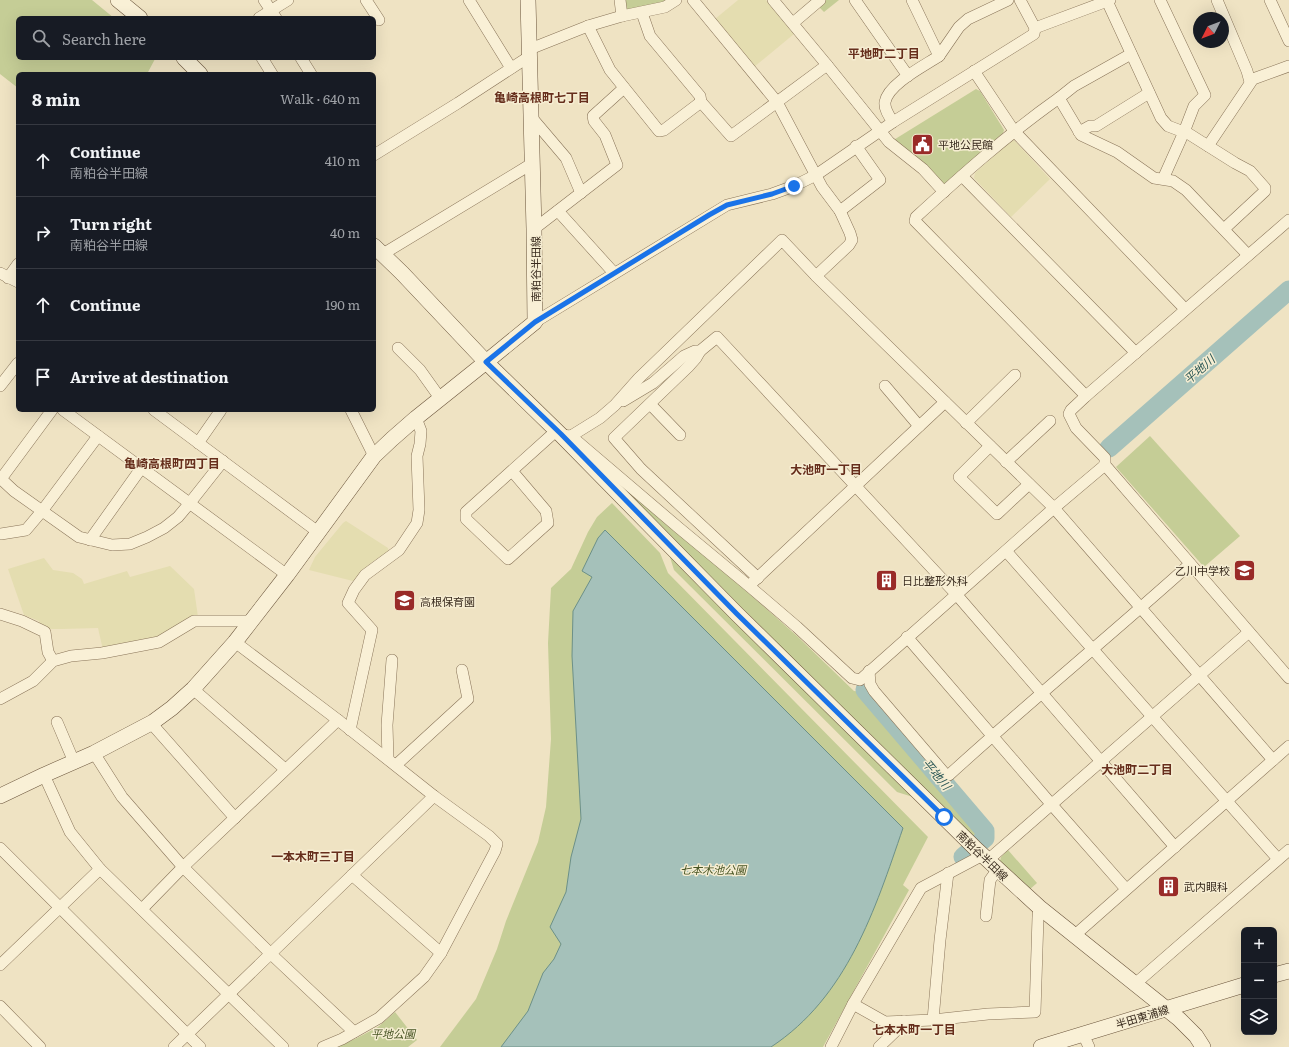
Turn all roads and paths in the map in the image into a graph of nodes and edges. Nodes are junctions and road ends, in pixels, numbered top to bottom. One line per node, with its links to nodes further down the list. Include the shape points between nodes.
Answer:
1 (118, 0): 22 (main road)
2 (264, 0): 21 (street)
3 (288, 0): 21 (street)
4 (366, 0): 23 (street)
5 (469, 0): 39 (street)
6 (528, 0): 31 (main road, 南粕谷半田線)
7 (620, 0): 24 (street)
8 (676, 0): 20 (street, via 665,7)
9 (693, 0): 50 (street)
10 (773, 0): 27 (street)
11 (820, 0): 27 (street)
12 (855, 0): 44 (street)
13 (912, 0): 33 (street)
14 (1008, 0): 33 (street, via 968,19 959,27)
15 (1020, 0): 29 (street)
16 (1160, 0): 56 (street, via 1205,95 1194,106)
17 (1217, 0): 45 (street)
18 (1270, 0): 30 (street)
19 (1108, 1): 29 (street); 32 (street)
20 (642, 13): 24 (street); 49 (street, via 650,36 700,96)
21 (273, 14)
22 (138, 16)
23 (376, 16)
24 (622, 16): 28 (street)
25 (376, 17): 26 (street)
26 (378, 20)
27 (792, 23): 37 (street)
28 (588, 26): 31 (street); 46 (street, via 610,70)
29 (1035, 28): 40 (street, via 1034,34)
30 (1289, 41)
31 (530, 53): 39 (street); 51 (main road, 南粕谷半田線)
32 (1131, 54): 47 (street); 48 (street, via 1074,86)
33 (939, 56): 44 (street)
34 (189, 60): 41 (main road)
35 (263, 60): 42 (street)
36 (302, 60): 43 (street)
37 (827, 65): 50 (street); 53 (street)
38 (1289, 66): 45 (street, via 1256,77)
39 (511, 68): 59 (street)
40 (974, 71): 52 (street); 54 (street)
41 (198, 72)
42 (271, 72)
43 (310, 72)
44 (908, 76): 52 (street, via 889,92 885,103 886,112)
45 (1250, 82): 58 (street)
46 (624, 88): 49 (street, via 659,131 664,130); 65 (street, via 593,116 605,135 617,165)
47 (1150, 93): 55 (street, via 1096,126); 56 (street, via 1161,118 1168,126)
48 (1059, 98): 54 (street); 55 (street)
49 (701, 102): 50 (street, via 732,136)
50 (777, 102): 61 (street)
51 (532, 118): 60 (main road, 南粕谷半田線); 65 (street, via 566,158)
52 (892, 122): 53 (street)
53 (880, 130): 57 (street); 64 (street, via 889,142 923,169)
54 (1014, 131): 62 (street); 77 (street)
55 (1079, 132): 63 (street, via 1117,152 1154,178)
56 (1184, 132): 58 (street); 63 (street)
57 (856, 146): 61 (street); 67 (street, via 880,180)
58 (1208, 146): 70 (street, via 1250,171 1265,192)
59 (376, 154)
60 (533, 164): 69 (main road, 南粕谷半田線); 71 (street)
61 (816, 175): 67 (street); 74 (street, via 772,194 727,205)
62 (962, 176): 64 (street); 81 (street)
63 (1163, 180): 70 (street, via 1173,181 1186,190)
64 (944, 192): 87 (street, via 916,217 915,221)
65 (581, 193): 66 (street)
66 (558, 211): 69 (street); 74 (street)
67 (840, 211): 75 (street, via 852,240)
68 (1289, 220): 72 (street)
69 (534, 229): 78 (main road, 南粕谷半田線)
70 (1224, 229): 72 (street)
71 (378, 250): 82 (main road, 南粕谷半田線)
72 (1248, 255): 77 (street)
73 (16, 267): 76 (street)
74 (614, 273): 78 (street)
75 (816, 276): 89 (street); 91 (street, via 782,240 639,378)
76 (9, 278)
77 (1185, 309): 81 (street)
78 (535, 322): 82 (main road)
79 (398, 348): 88 (street, via 420,370)
80 (700, 351): 90 (street, via 688,367); 91 (street, via 684,356 653,383); 114 (street, via 717,337)
81 (1136, 353): 87 (street)
82 (486, 362): 88 (main road); 101 (main road, 南粕谷半田線)
83 (16, 371): 85 (street)
84 (1015, 375): 99 (street)
85 (0, 386)
86 (884, 386): 100 (street)
87 (1086, 396): 109 (street, via 1069,414 1076,428 1105,458)
88 (440, 398): 97 (main road)
89 (945, 402): 99 (street); 100 (street)
90 (650, 404): 102 (street); 124 (street, via 614,438 640,469)
91 (615, 406): 101 (street, via 600,418)
92 (51, 412): 112 (street)
93 (66, 412): 103 (street)
94 (157, 412): 104 (street)
95 (220, 412): 104 (street)
96 (353, 412): 106 (street)
97 (416, 418): 106 (main road); 147 (street, via 421,431 416,456 419,510 417,523 399,550 365,575 348,603 372,630)
98 (1050, 420): 108 (street)
99 (966, 423): 105 (street)
100 (919, 426): 114 (street)
101 (563, 434): 111 (street); 125 (street); 165 (main road, 南粕谷半田線, via 743,619)
102 (680, 435)
103 (98, 436): 110 (street); 117 (street)
104 (198, 443): 107 (street)
105 (990, 446): 108 (street); 113 (street, via 959,477 997,514)
106 (374, 456): 118 (main road)
107 (223, 461): 115 (street); 118 (street)
108 (1006, 462): 113 (street)
109 (1105, 465): 116 (street); 122 (street)
110 (142, 467): 115 (street); 120 (street)
111 (512, 471): 111 (street, via 466,512 466,519 508,559 548,523 546,511)
112 (1, 479): 117 (street)
113 (1029, 484): 116 (street)
114 (856, 486): 124 (street); 126 (street)
115 (190, 504): 120 (street, via 178,517 147,538 130,544 112,545); 123 (street)
116 (1054, 508): 121 (street); 127 (street)
117 (42, 511): 119 (street, via 26,530); 120 (street, via 79,537)
118 (318, 532): 123 (main road)
119 (1, 534)
120 (90, 540)
121 (1006, 552): 126 (street); 133 (street)
122 (1190, 564): 127 (street); 130 (street)
123 (287, 575): 129 (main road)
124 (758, 578): 125 (street)
125 (749, 586): 137 (street, via 856,679)
126 (956, 594): 131 (street); 141 (street)
127 (1141, 608): 133 (street); 138 (street)
128 (0, 614): 135 (street, via 45,632 48,652)
129 (252, 621): 132 (main road); 135 (street, via 194,621 159,642)
130 (1249, 632): 138 (street); 139 (street)
131 (907, 637): 137 (street); 148 (street)
132 (235, 642): 140 (main road); 144 (street)
133 (1091, 650): 141 (street); 143 (street)
134 (392, 660): 154 (street, via 387,725)
135 (53, 661): 142 (street, via 33,681)
136 (462, 670): 154 (street, via 468,699)
137 (869, 671): 148 (street, via 870,684 874,691 945,774 949,775)
138 (1199, 675): 143 (street); 151 (street)
139 (1289, 678)
140 (193, 689): 146 (main road); 155 (street)
141 (1041, 693): 148 (street); 152 (street)
142 (0, 699)
143 (1152, 717): 152 (street); 159 (street)
144 (338, 720): 147 (street); 155 (street)
145 (57, 722): 153 (street)
146 (151, 723): 150 (main road); 161 (street)
147 (350, 730): 154 (street)
148 (992, 736): 160 (street)
149 (1289, 746): 151 (street)
150 (94, 753): 153 (main road); 167 (street, via 122,797)
151 (1273, 760): 159 (street)
152 (1101, 761): 160 (street); 162 (street)
153 (74, 762): 156 (main road)
154 (392, 762): 158 (street)
155 (285, 769): 161 (street)
156 (44, 775): 157 (main road); 168 (street, via 70,832)
157 (0, 796)
158 (434, 796): 170 (street); 177 (street, via 497,844)
159 (1226, 802): 162 (street); 166 (street)
160 (1052, 805): 165 (street); 171 (street)
161 (235, 818): 167 (street)
162 (1175, 847): 171 (street)
163 (0, 848): 173 (street)
164 (1289, 850): 166 (street)
165 (983, 856): 169 (street); 172 (main road, 南粕谷半田線); 175 (street, via 990,880)
166 (1278, 860): 182 (street)
167 (183, 867): 174 (street); 178 (street)
168 (100, 869): 173 (street); 174 (street)
169 (948, 873): 185 (street, via 921,888); 188 (street)
170 (352, 875): 177 (street); 178 (street)
171 (1126, 889): 176 (street)
172 (1039, 907): 176 (main road, 南粕谷半田線); 188 (street, via 1035,1012)
173 (60, 908): 179 (street); 191 (street)
174 (142, 909): 184 (street)
175 (986, 916)
176 (1075, 935): 182 (main road, 南粕谷半田線)
177 (441, 953): 190 (street, via 424,977 403,998 379,1018)
178 (271, 954): 184 (street); 190 (street)
179 (0, 965)
180 (1289, 970): 181 (main road)
181 (1277, 974)
182 (1135, 984): 187 (main road, 南粕谷半田線)
183 (1241, 985): 187 (main road, 半田東浦線)
184 (229, 994): 191 (street); 196 (street)
185 (853, 1004): 189 (street, via 885,1022); 198 (street)
186 (0, 1006): 193 (street)
187 (1165, 1008): 192 (main road, 半田東浦線); 201 (main road, 南粕谷半田線, via 1189,1028)
188 (933, 1020): 189 (street)
189 (904, 1021): 199 (street)
190 (354, 1032): 197 (street)
191 (187, 1034): 194 (street); 195 (street)
192 (1086, 1040): 200 (main road, 半田東浦線)
193 (40, 1047)
194 (174, 1047)
195 (200, 1047)
196 (283, 1047)
197 (323, 1047)
198 (831, 1047)
199 (879, 1047)
200 (1041, 1047)
201 (1203, 1047)

